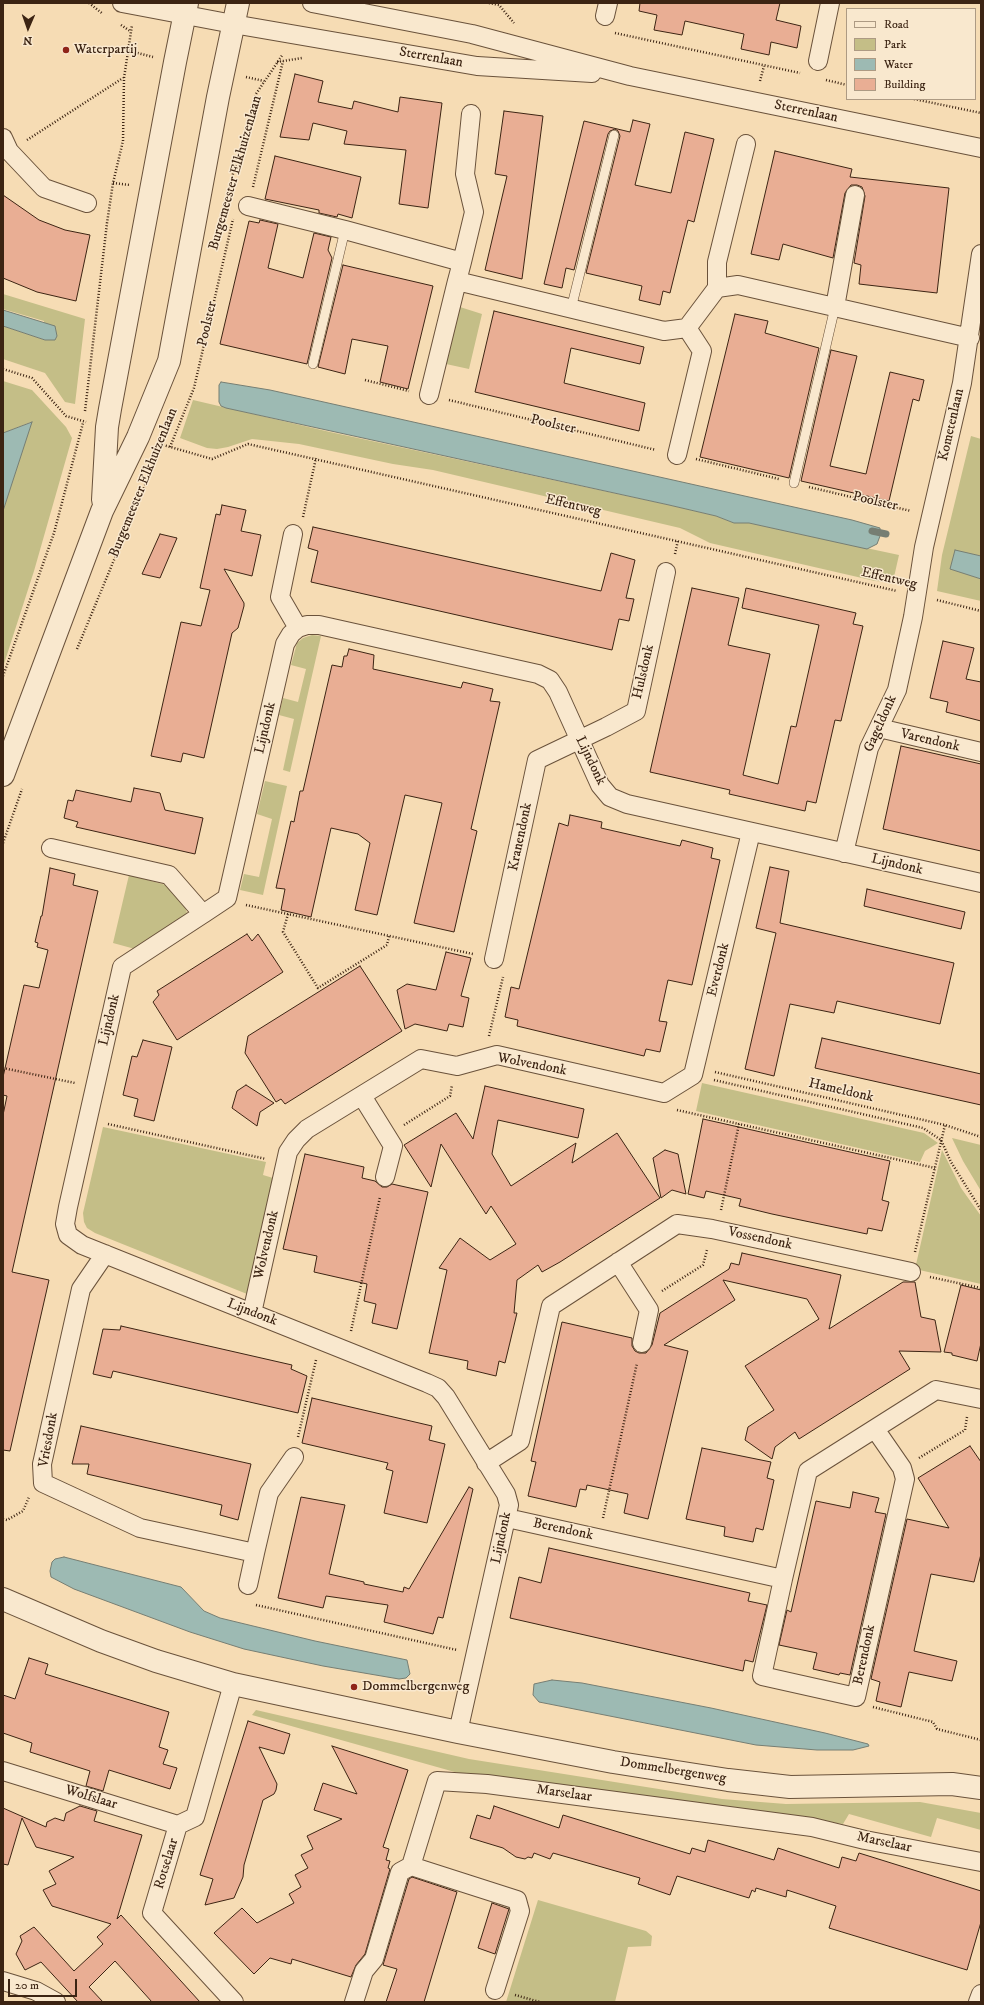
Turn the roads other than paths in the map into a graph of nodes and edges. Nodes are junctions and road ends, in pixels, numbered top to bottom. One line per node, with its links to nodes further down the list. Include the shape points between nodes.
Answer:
1 (238, 3): 6 (street, Burgemeester Elkhuizenlaan)
2 (312, 3): 8 (street, Sterrenlaan, via 472,34)
3 (830, 3): 7 (street)
4 (129, 5): 5 (street, Sterrenlaan)
5 (186, 9): 6 (street, Sterrenlaan); 30 (street, Burgemeester Elkhuizenlaan, via 110,409)
6 (233, 24): 8 (street, Sterrenlaan, via 477,66); 30 (street, Burgemeester Elkhuizenlaan, via 169,360 138,437)
7 (818, 61)
8 (630, 76): 13 (street, Sterrenlaan)
9 (471, 114): 19 (street, via 465,174 474,212)
10 (614, 134): 23 (lane)
11 (3, 138): 15 (street, via 9,151 44,188)
12 (746, 144): 21 (street, via 717,262)
13 (981, 148)
14 (855, 195): 22 (street)
15 (87, 203)
16 (248, 206): 17 (street)
17 (345, 230): 19 (street); 26 (lane)
18 (981, 254): 25 (street, Kometenlaan)
19 (462, 262): 20 (street)
20 (456, 281): 23 (street); 27 (street)
21 (717, 288): 22 (street, via 738,285); 24 (street)
22 (835, 307): 25 (street); 29 (lane)
23 (571, 309): 24 (street, via 664,331)
24 (687, 328): 28 (street, via 702,351)
25 (970, 338): 33 (street, Kometenlaan, via 924,547)
26 (313, 364)
27 (429, 396)
28 (677, 455)
29 (794, 483)
30 (102, 511): 38 (street, Burgemeester Elkhuizenlaan)
31 (293, 534): 34 (street, via 280,597)
32 (666, 572): 36 (street, Hulsdonk, via 636,711)
33 (917, 595): 35 (street, Gageldonk, via 897,690)
34 (298, 628): 36 (street, Lijndonk, via 320,625 538,674 550,680 558,692); 43 (street, Lijndonk, via 285,644 229,892 227,898)
35 (879, 728): 37 (street, Varendonk); 41 (street, Gageldonk, via 869,748)
36 (580, 740): 39 (street, Lijndonk, via 600,785 610,796 627,804); 44 (street, Kranendonk, via 538,760)
37 (981, 752)
38 (3, 775)
39 (751, 832): 41 (street, Lijndonk); 45 (street, Everdonk, via 694,1071)
40 (52, 848): 43 (street, via 169,874)
41 (844, 853): 42 (street, Lijndonk)
42 (981, 883)
43 (203, 914): 48 (street, Lijndonk, via 122,967 66,1224 68,1235 82,1245)
44 (494, 959)
45 (664, 1093): 46 (street, Wolvendonk, via 497,1055 457,1066 421,1059)
46 (362, 1096): 47 (street, via 393,1146); 51 (street, Wolvendonk, via 307,1129 288,1152)
47 (385, 1177)
48 (105, 1254): 51 (street, Lijndonk); 58 (street, Vriesdonk, via 82,1289 42,1464 44,1483 140,1528)
49 (618, 1262): 50 (street, Vossendonk, via 677,1224); 52 (street, via 649,1310); 56 (street, Vossendonk, via 551,1306 520,1441)
50 (911, 1272)
51 (252, 1313): 56 (street, Lijndonk, via 438,1388)
52 (642, 1343)
53 (975, 1398): 54 (street, Berendonk, via 936,1390)
54 (875, 1429): 59 (street, Berendonk, via 808,1471); 59 (street, Berendonk, via 902,1468 905,1479 856,1697 762,1676)
55 (294, 1457): 58 (street, via 270,1493)
56 (486, 1463): 57 (street, Lijndonk, via 506,1494 509,1505)
57 (507, 1518): 59 (street, Berendonk); 63 (street, Lijndonk)
58 (255, 1553): 60 (street)
59 (783, 1579)
60 (248, 1585)
61 (3, 1599): 62 (street, Dommelbergenweg, via 101,1641)
62 (233, 1684): 63 (street, Dommelbergenweg); 66 (street, Rotselaar, via 195,1817)
63 (458, 1732): 65 (street, Dommelbergenweg, via 613,1762 790,1787 952,1784)
64 (3, 1771): 66 (street, Wolfslaar)
65 (981, 1788)
66 (178, 1825): 73 (street, Rotselaar, via 152,1914)
67 (981, 1862): 68 (street, Marselaar, via 812,1827 487,1784 437,1781)
68 (405, 1869): 70 (street, via 517,1900 520,1911); 74 (street, Marselaar, via 374,1959 364,1971)
69 (3, 1981): 72 (street, via 36,1991)
70 (494, 1990)
71 (981, 1994): 75 (street)
72 (56, 2002)
73 (234, 2002)
74 (354, 2002)
75 (978, 2002)

